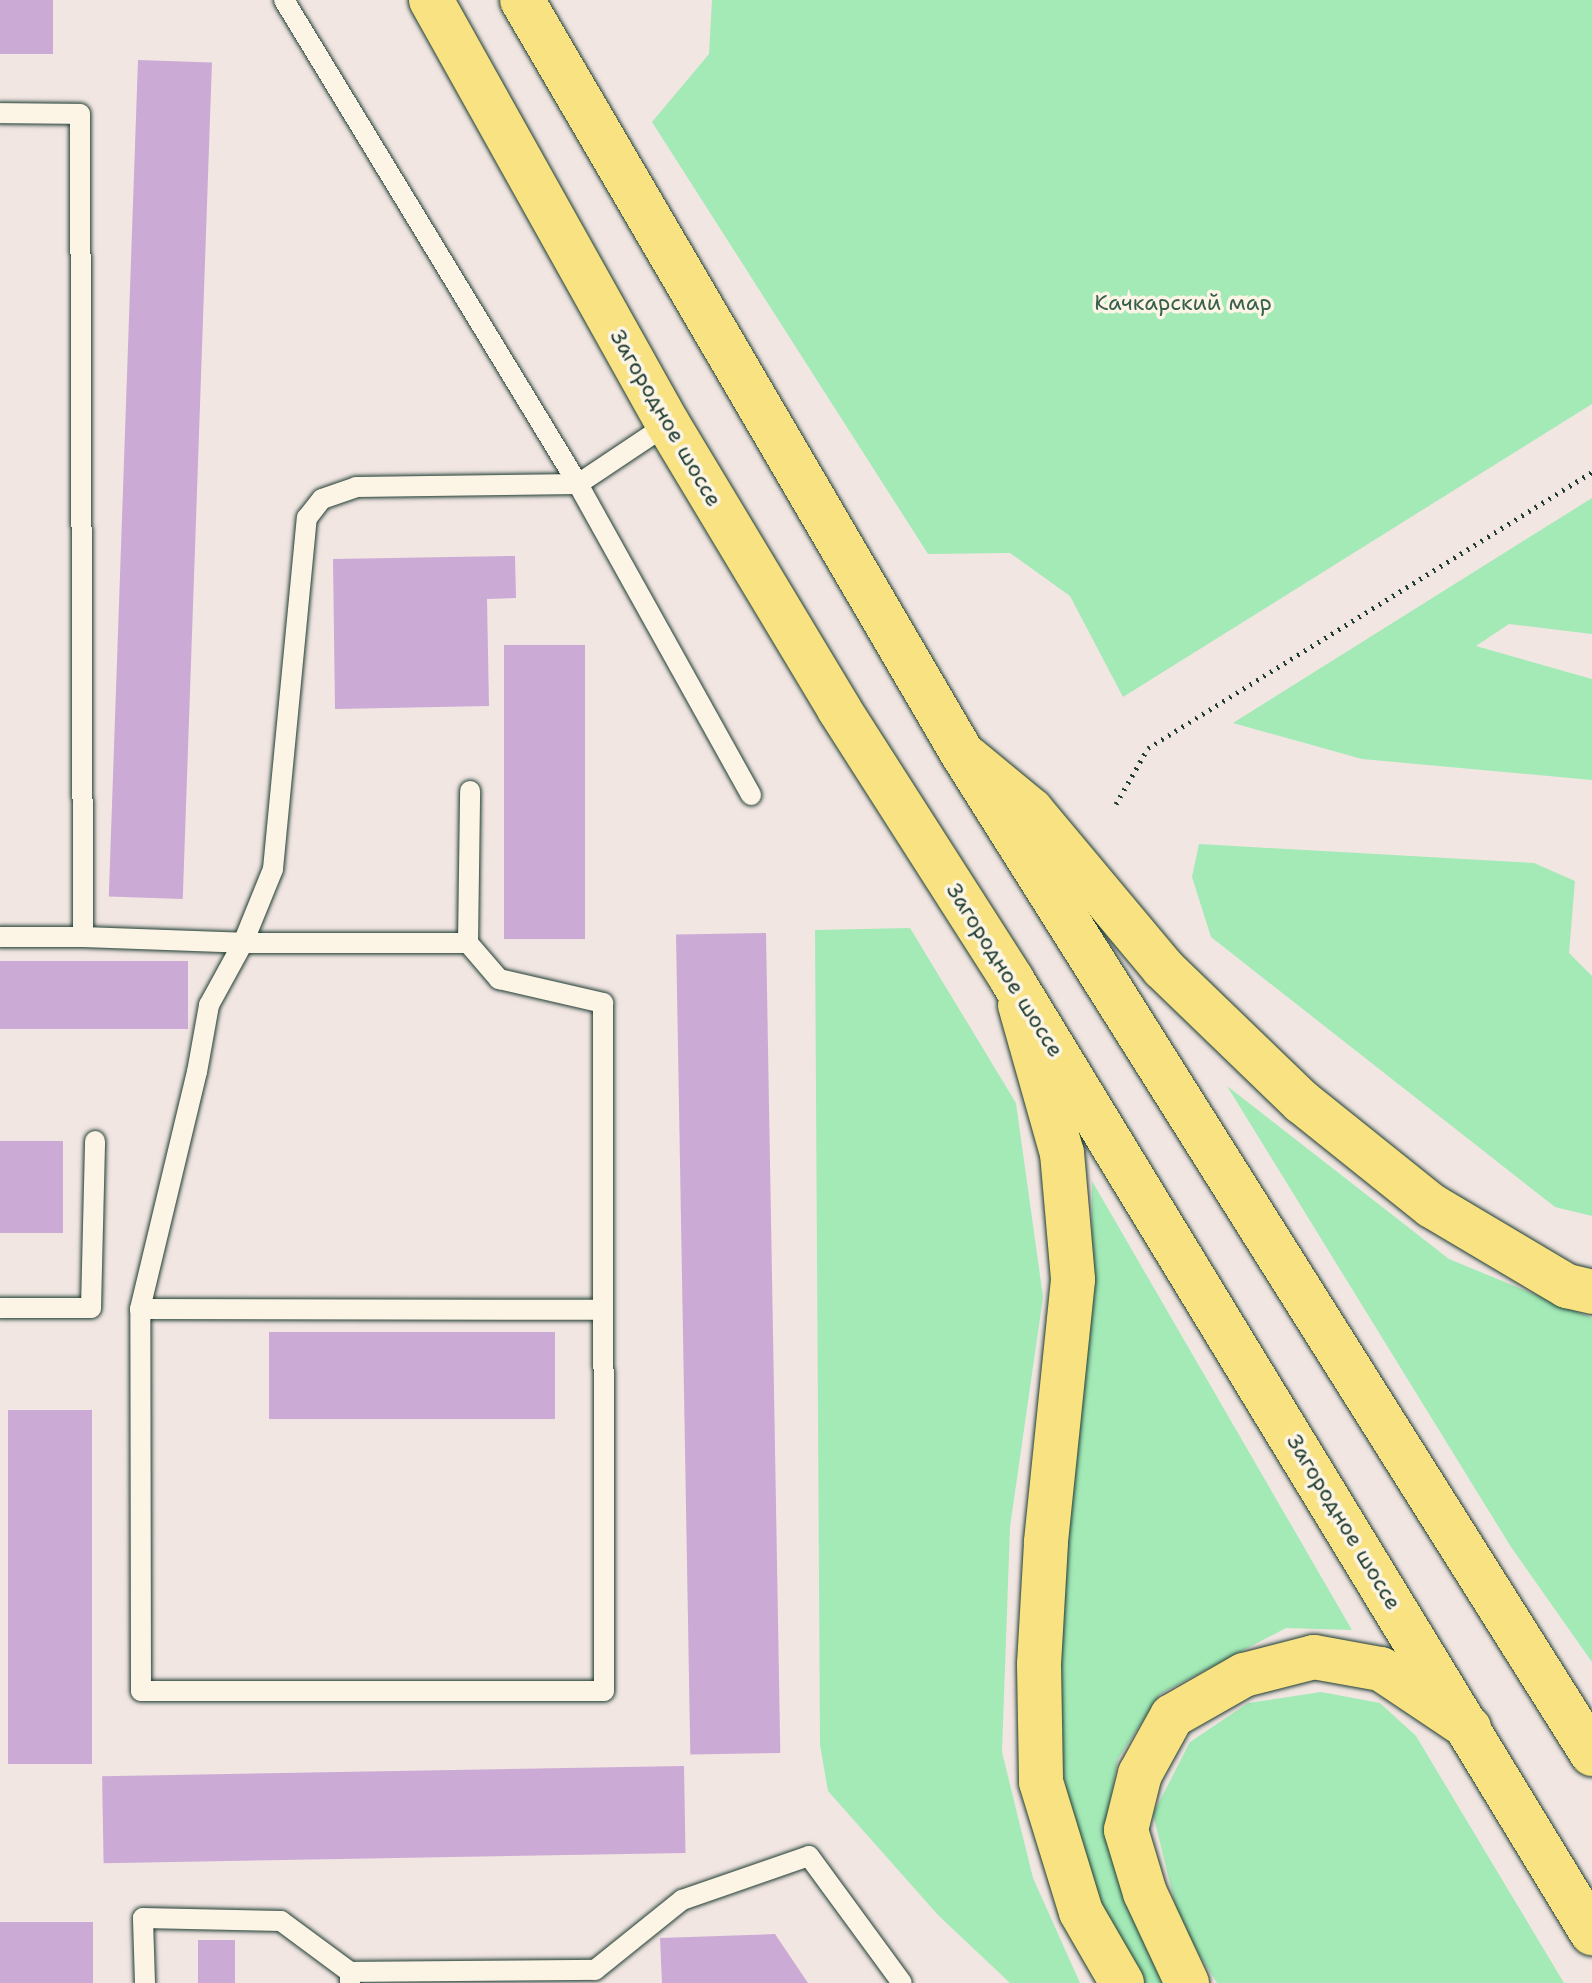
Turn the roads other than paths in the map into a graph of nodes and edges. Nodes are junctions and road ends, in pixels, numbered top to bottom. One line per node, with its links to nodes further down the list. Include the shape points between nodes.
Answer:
1 (284, 0): 6 (lane)
2 (431, 0): 5 (main road, Загородное шоссе)
3 (522, 0): 7 (main road)
4 (0, 113): 11 (lane, via 80,114)
5 (668, 424): 6 (lane); 14 (main road, Загородное шоссе, via 839,709)
6 (578, 484): 9 (lane); 12 (lane, via 356,487 322,499 307,518 273,869)
7 (962, 753): 16 (main road, via 1031,810 1163,968 1302,1102 1432,1206 1567,1286); 21 (main road)
8 (470, 791): 13 (lane)
9 (751, 795)
10 (0, 937): 11 (lane)
11 (83, 937): 12 (lane)
12 (243, 943): 13 (lane); 18 (lane, via 209,1005)
13 (468, 943): 19 (lane, via 499,979 603,1003)
14 (1012, 980): 20 (main road, Загородное шоссе); 27 (main road, via 1062,1153 1073,1280 1045,1558 1039,1664 1041,1782 1081,1912)
15 (95, 1141): 17 (lane, via 91,1308)
16 (1592, 1292)
17 (0, 1308)
18 (140, 1309): 19 (lane); 19 (lane, via 141,1691 604,1691)
19 (603, 1310)
20 (1469, 1728): 22 (main road, Загородное шоссе); 28 (main road, via 1381,1669 1314,1657 1244,1675 1172,1716 1140,1774 1126,1830 1145,1893)
21 (1592, 1754)
22 (1592, 1933)
23 (350, 1978): 24 (lane); 25 (lane, via 281,1921 143,1918)
24 (600, 1979): 26 (lane, via 682,1900 809,1856)
25 (145, 1983)
26 (902, 1983)
27 (1122, 1983)
28 (1187, 1983)

